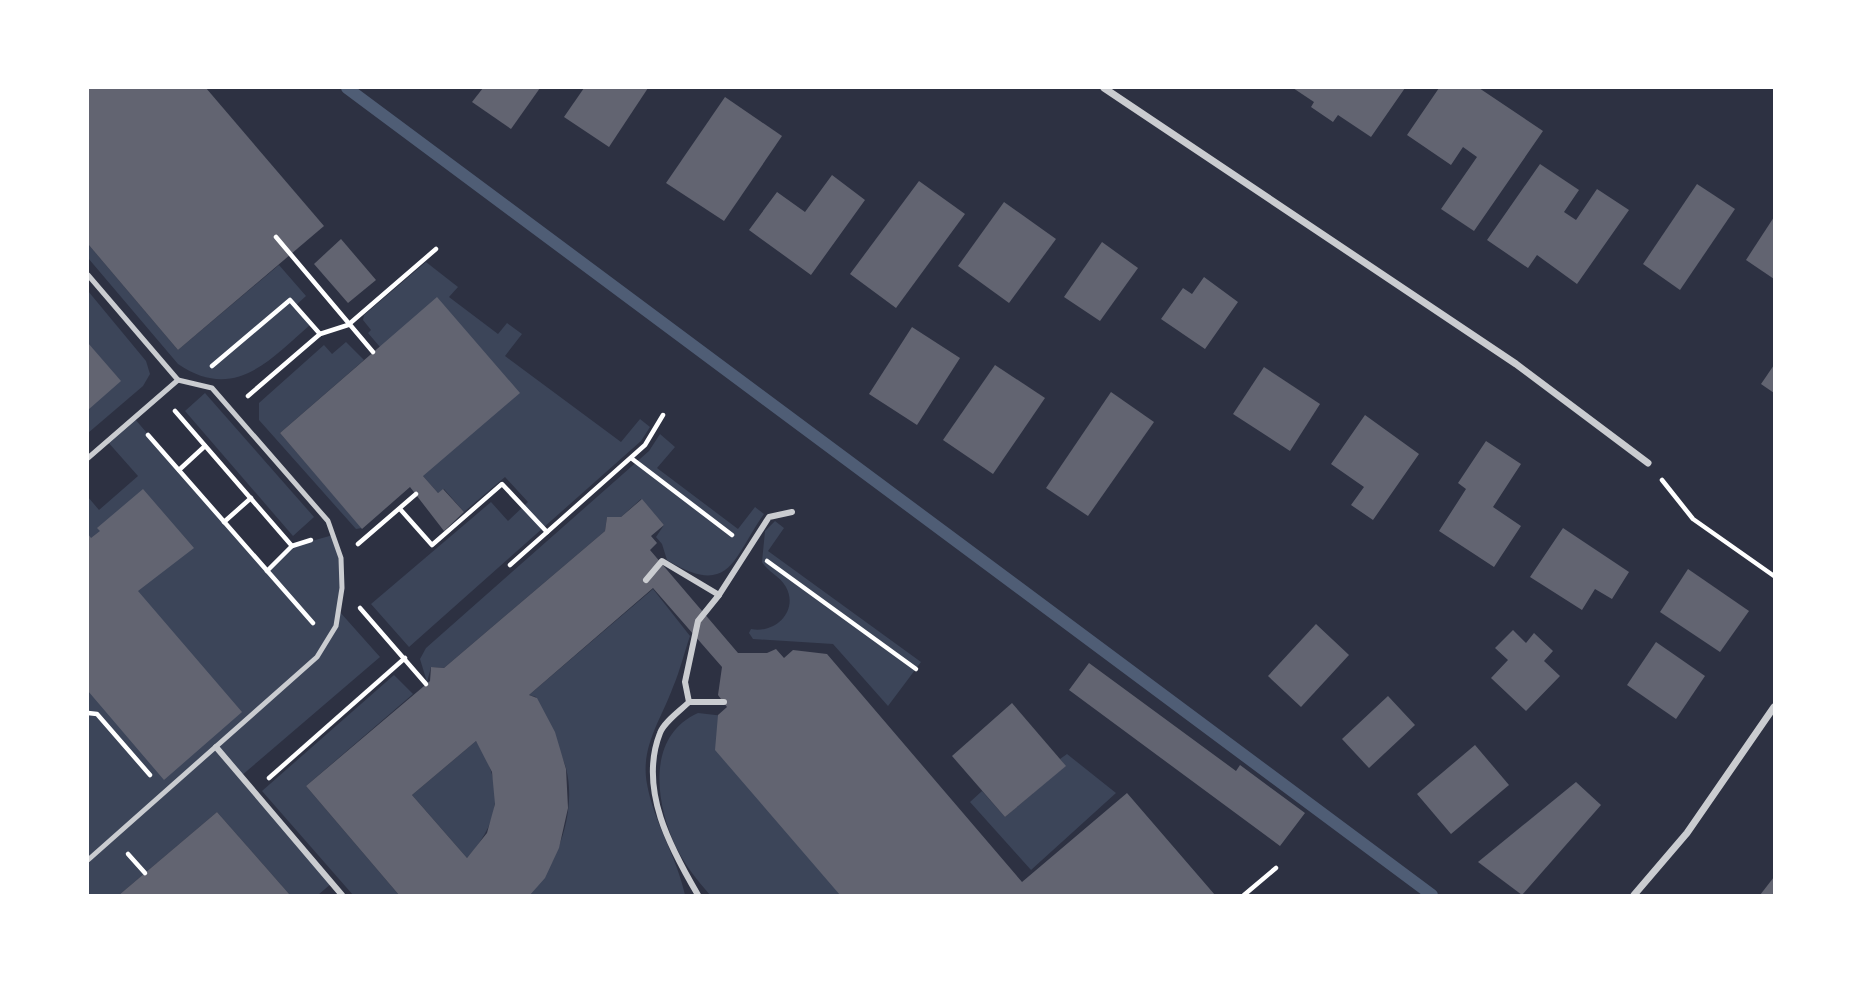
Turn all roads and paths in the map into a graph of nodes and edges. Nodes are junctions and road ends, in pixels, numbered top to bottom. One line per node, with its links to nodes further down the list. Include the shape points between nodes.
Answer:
1 (1104, 88): 17 (street, via 1517,364)
2 (276, 237): 5 (path)
3 (436, 249): 5 (path)
4 (88, 275): 8 (lane)
5 (348, 325): 6 (path); 7 (path)
6 (320, 334): 9 (path, via 290,300 212,367); 11 (path)
7 (373, 352)
8 (178, 380): 9 (lane); 10 (lane)
9 (212, 388): 11 (lane)
10 (161, 394): 13 (lane); 14 (path)
11 (232, 410): 26 (lane, via 328,521)
12 (663, 415): 16 (path)
13 (134, 418): 15 (lane); 18 (path)
14 (205, 446): 18 (path); 20 (path)
15 (88, 458)
16 (631, 458): 24 (path); 25 (path)
17 (1648, 463): 29 (path, via 1693,519)
18 (179, 470): 23 (path)
19 (416, 494): 21 (path)
20 (251, 498): 23 (path); 28 (path, via 292,547)
21 (400, 509): 24 (path, via 432,545 502,484); 26 (path)
22 (792, 512): 25 (street, via 769,517)
23 (224, 522): 28 (path)
24 (547, 532): 27 (path)
25 (749, 547): 32 (street); 35 (path)
26 (341, 558): 31 (lane)
27 (510, 565)
28 (267, 571): 33 (path)
29 (1774, 576)
30 (646, 580): 32 (street, via 662,561)
31 (342, 588): 33 (lane); 34 (path)
32 (719, 595): 37 (street, via 698,621 685,682)
33 (329, 641): 41 (lane)
34 (405, 658): 36 (path); 42 (path)
35 (916, 669)
36 (426, 684)
37 (689, 702): 38 (street); 47 (street, via 660,731 653,760 654,789 674,855)
38 (724, 702)
39 (1774, 706): 49 (street, via 1687,833)
40 (88, 713): 43 (path, via 97,714)
41 (216, 747): 42 (street); 43 (lane)
42 (254, 792): 46 (street)
43 (165, 793): 44 (lane)
44 (88, 860)
45 (1276, 868): 48 (path)
46 (342, 895)
47 (698, 895)
48 (1244, 895)
49 (1633, 895)

